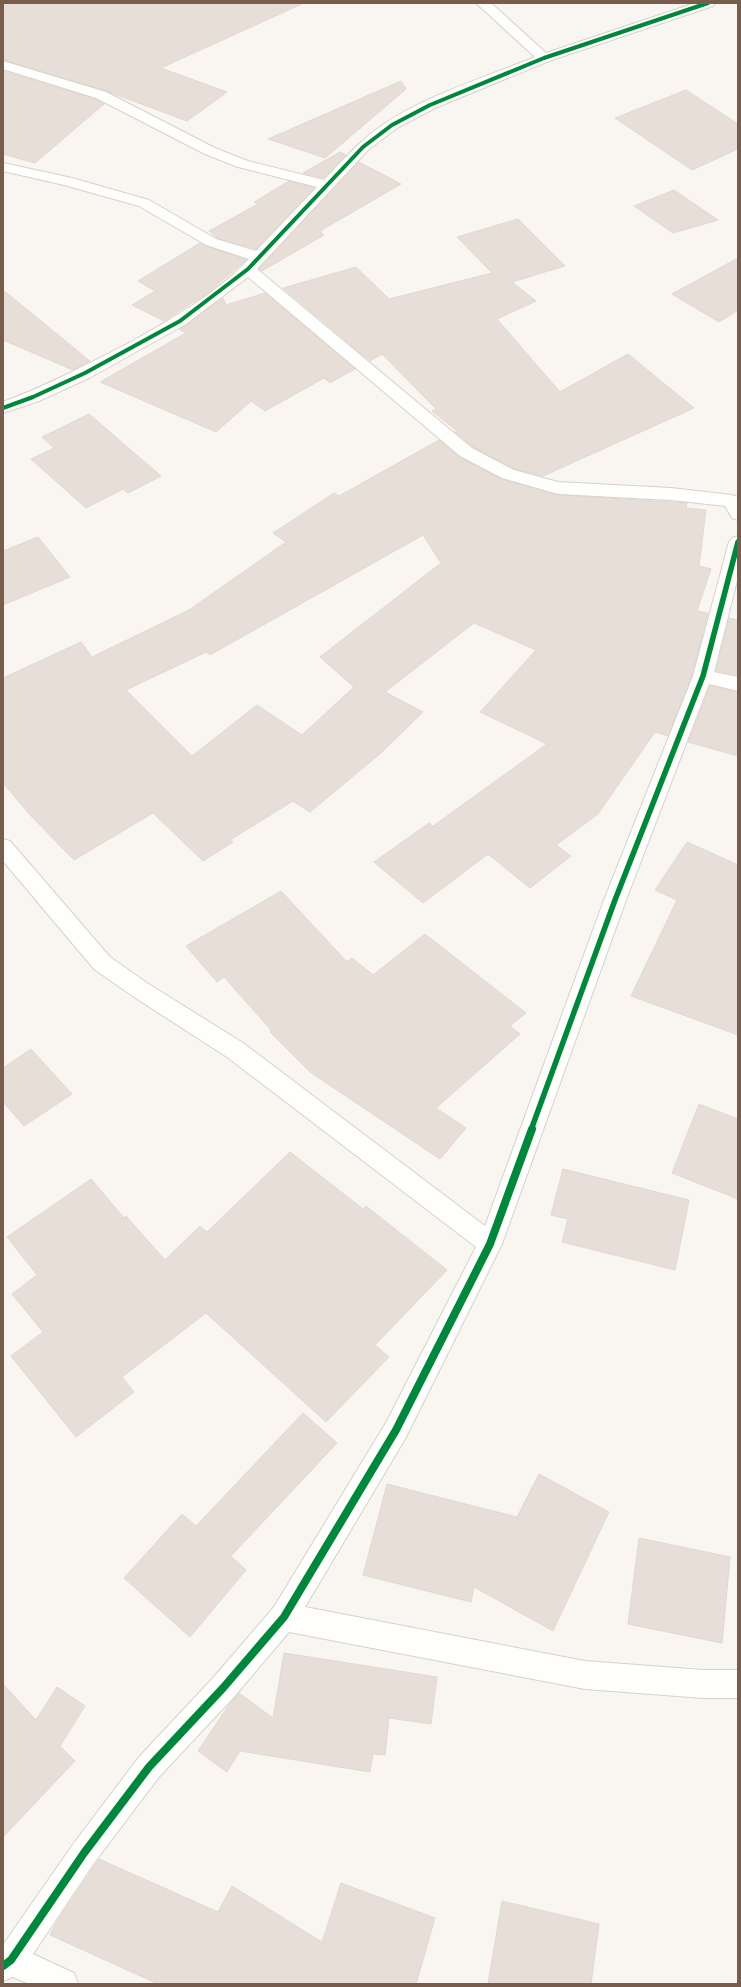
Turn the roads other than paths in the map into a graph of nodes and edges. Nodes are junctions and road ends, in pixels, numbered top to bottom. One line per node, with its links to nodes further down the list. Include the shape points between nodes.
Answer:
1 (483, 3): 3 (street)
2 (708, 3): 3 (street)
3 (544, 58): 6 (street, via 430,104 392,125 363,147)
4 (3, 65): 6 (street, via 101,95 210,151 243,164)
5 (3, 167): 7 (street, via 144,202 211,242)
6 (327, 185): 7 (street)
7 (253, 263): 8 (street, via 228,286 180,321 85,373); 9 (street, via 466,452 488,464 508,474 558,488 671,494 732,501)
8 (3, 408)
9 (738, 514)
10 (738, 542): 11 (street)
11 (703, 676): 12 (street); 14 (street, via 616,900)
12 (738, 684)
13 (3, 847): 14 (street, via 102,963 235,1050)
14 (490, 1244): 15 (street, via 396,1430)
15 (284, 1617): 16 (street, via 585,1675 703,1684); 17 (street, via 223,1688 149,1766)
16 (738, 1684)
17 (7, 1963): 18 (street)
18 (63, 1984)

